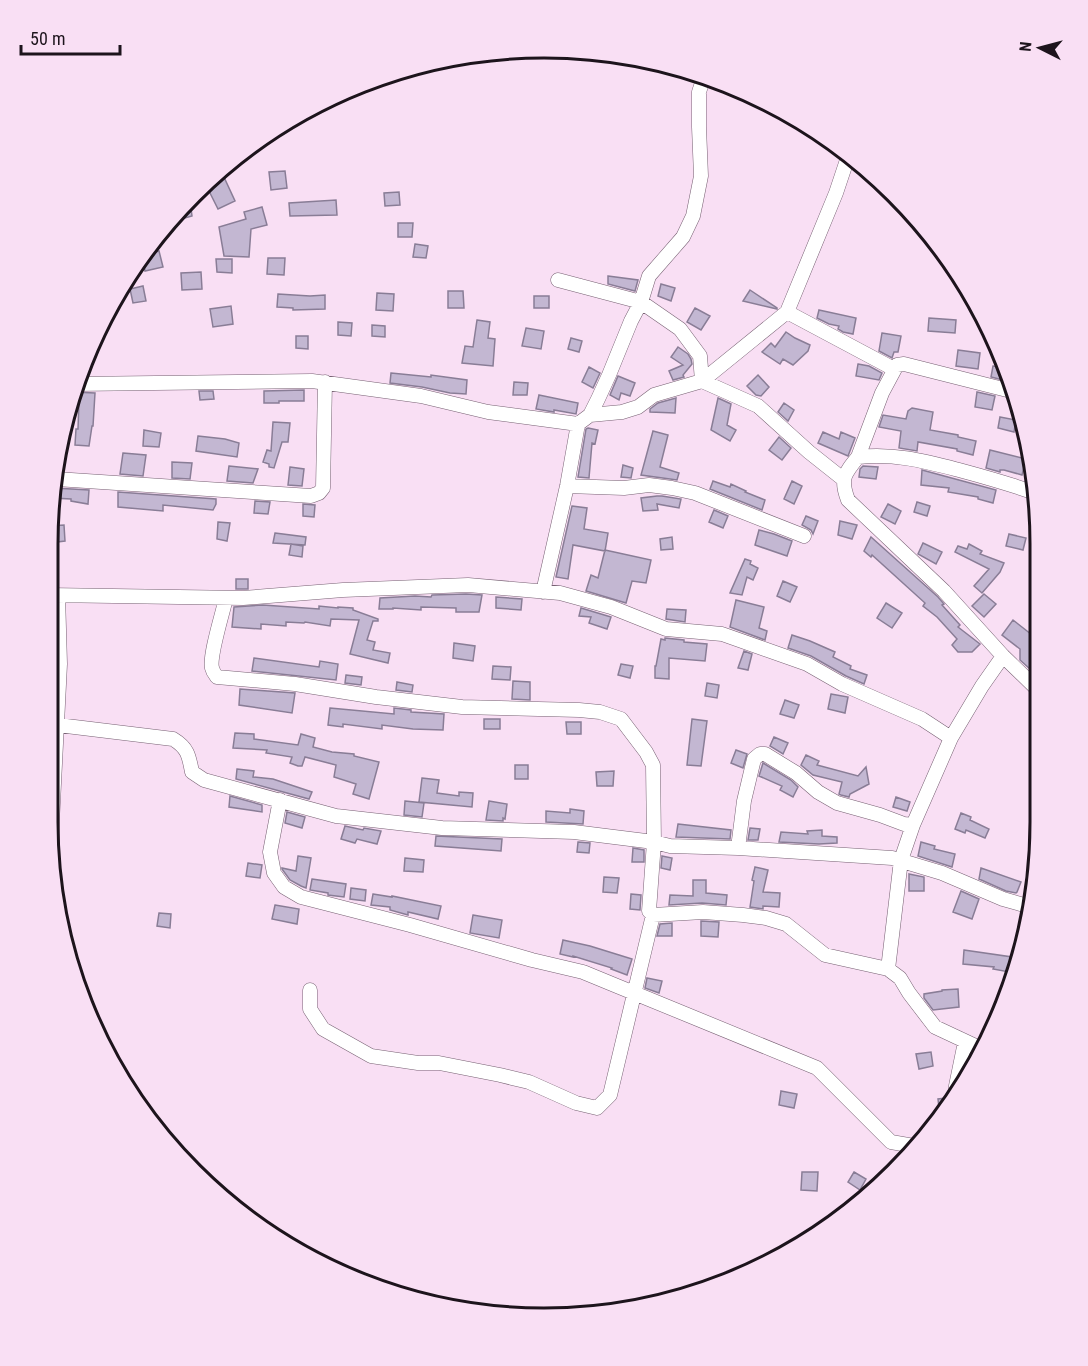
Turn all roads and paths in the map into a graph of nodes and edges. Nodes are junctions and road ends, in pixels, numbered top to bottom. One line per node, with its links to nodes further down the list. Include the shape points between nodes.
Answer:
1 (701, 85): 4 (street, via 701,176 693,216 683,237 649,276)
2 (846, 164): 5 (street)
3 (558, 280): 4 (street)
4 (641, 302): 7 (street, via 680,329 700,356); 11 (street)
5 (787, 312): 6 (street); 7 (street)
6 (894, 369): 10 (street, via 904,364); 13 (street)
7 (702, 381): 11 (street, via 654,395 622,412); 15 (street, via 758,406)
8 (325, 382): 9 (street); 12 (street); 14 (street, via 323,488 311,496)
9 (86, 384)
10 (1004, 389)
11 (590, 415): 12 (street)
12 (578, 424): 16 (street)
13 (858, 457): 15 (street); 17 (street, via 915,459)
14 (63, 479)
15 (843, 479): 23 (street, via 848,500 944,591)
16 (567, 486): 18 (street, via 672,488 695,493); 19 (street)
17 (1026, 490)
18 (804, 536)
19 (543, 592): 21 (street, via 468,585); 26 (street, via 611,608 666,629 722,634 807,664)
20 (58, 595): 21 (street)
21 (226, 598): 29 (street, via 212,656 211,666 217,676 462,707 579,710 621,719 653,765)
22 (58, 641): 25 (street)
23 (1003, 656): 24 (street); 26 (street)
24 (1030, 682)
25 (58, 725): 27 (street, via 173,739 184,746 192,772 204,780)
26 (951, 738): 28 (street)
27 (280, 801): 29 (street, via 336,816 442,828 574,832); 36 (street, via 270,852 274,873 284,887 301,897 583,972)
28 (913, 825): 30 (street, via 837,803 796,773 760,754 754,759 744,801); 31 (street)
29 (654, 842): 30 (street); 33 (street, via 649,911)
30 (738, 848): 31 (street)
31 (902, 860): 32 (street); 34 (street)
32 (1022, 904)
33 (653, 915): 34 (street, via 703,912 766,918 786,924 825,955); 36 (street)
34 (888, 969): 37 (street, via 900,978 935,1027)
35 (310, 990): 36 (street, via 310,1009 323,1029 371,1056 440,1063 500,1075 597,1108 610,1095)
36 (634, 993): 40 (street, via 817,1068 891,1142)
37 (965, 1042): 38 (street); 39 (street)
38 (974, 1046)
39 (958, 1075)
40 (906, 1145)

